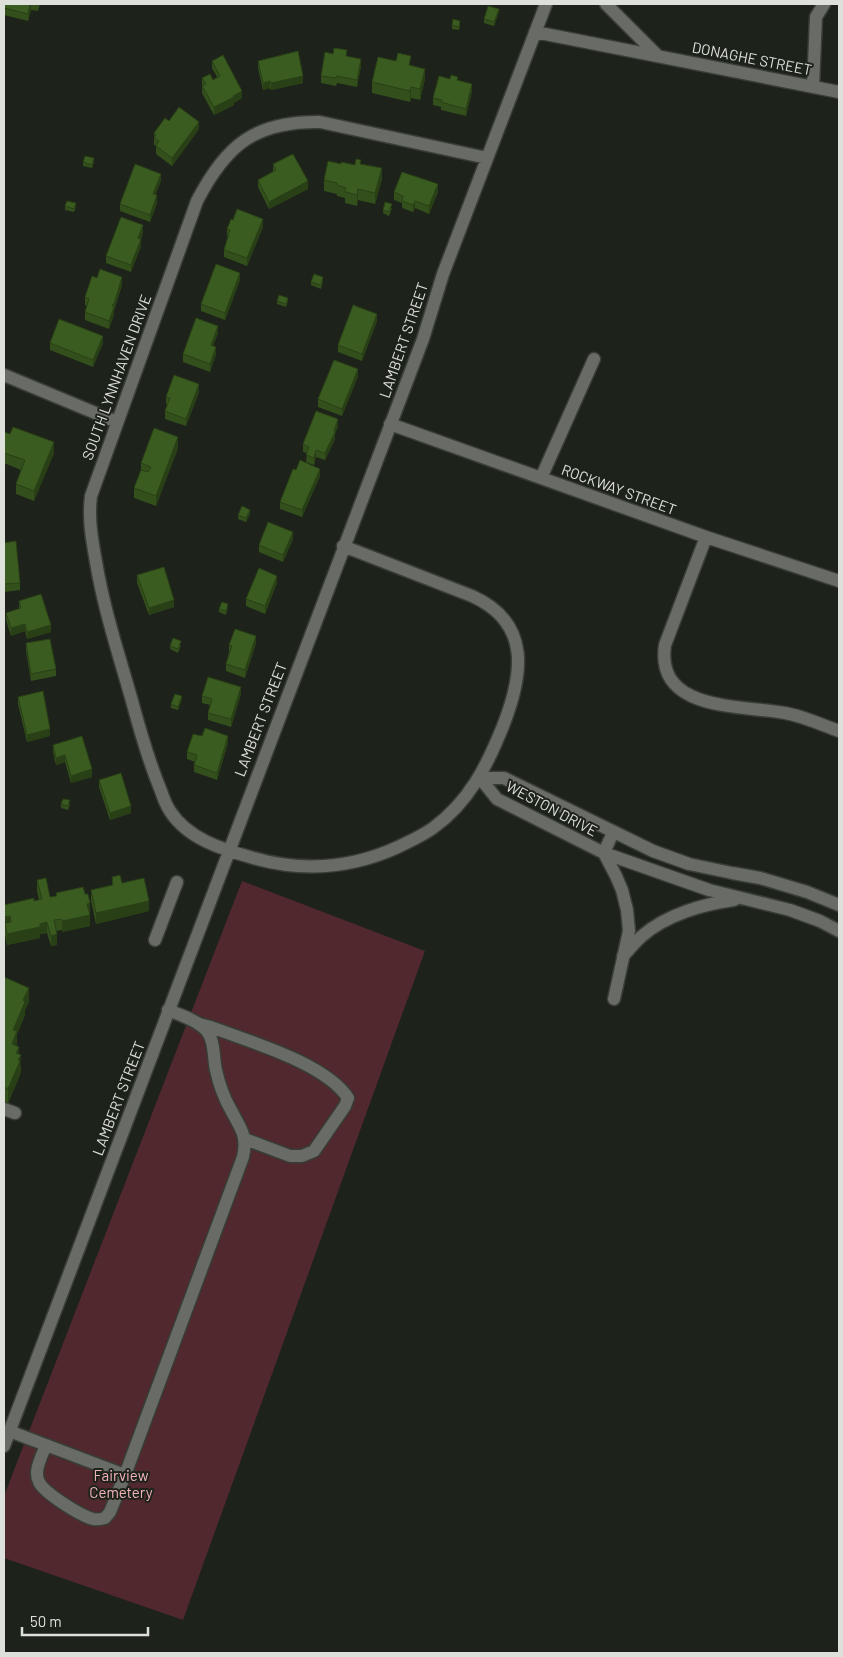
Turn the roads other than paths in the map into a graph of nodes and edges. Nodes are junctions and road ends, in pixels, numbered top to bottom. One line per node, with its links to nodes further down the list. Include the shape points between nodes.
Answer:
1 (546, 4): 4 (street, LAMBERT STREET)
2 (606, 4): 5 (street)
3 (824, 4): 6 (street, via 815,25)
4 (535, 32): 5 (street, DONAGHE STREET); 8 (street, LAMBERT STREET)
5 (658, 56): 6 (street, DONAGHE STREET)
6 (813, 87): 7 (street, DONAGHE STREET)
7 (839, 92)
8 (487, 158): 11 (street, SOUTH LYNNHAVEN DRIVE, via 320,122 286,124 251,136 218,165 197,201); 12 (street, LAMBERT STREET)
9 (594, 359): 13 (street)
10 (4, 375): 11 (street)
11 (117, 422): 20 (street, SOUTH LYNNHAVEN DRIVE, via 91,499 91,532 102,597 153,773 169,810 199,838)
12 (390, 424): 13 (street, ROCKWAY STREET); 15 (street, LAMBERT STREET)
13 (541, 478): 14 (street, ROCKWAY STREET)
14 (706, 537): 16 (street, ROCKWAY STREET); 17 (street, via 665,645 665,664 673,681 684,693 707,702 788,714)
15 (343, 546): 18 (street, SOUTH LYNNHAVEN DRIVE, via 482,600 510,628 518,650 517,684); 20 (street, LAMBERT STREET)
16 (839, 581)
17 (839, 731)
18 (480, 778): 19 (street, WESTON DRIVE, via 504,778); 20 (street, SOUTH LYNNHAVEN DRIVE, via 461,803 432,829 369,858 319,867 295,866); 21 (street, WESTON DRIVE, via 497,799)
19 (613, 832): 21 (street); 24 (street, WESTON DRIVE, via 689,864 760,878)
20 (228, 851): 29 (street, LAMBERT STREET)
21 (604, 853): 23 (street, WESTON DRIVE, via 709,890); 27 (street, via 616,876 627,910 629,931)
22 (176, 882): 26 (street)
23 (744, 898): 25 (street, WESTON DRIVE, via 790,910); 27 (street, via 716,902 672,918 642,936)
24 (839, 905)
25 (839, 931)
26 (155, 940)
27 (623, 956): 28 (street)
28 (614, 1000)
29 (168, 1010): 30 (street); 32 (street, LAMBERT STREET)
30 (198, 1024): 31 (street, via 207,1030 211,1038 222,1092); 31 (street, via 212,1026 311,1066 348,1098 314,1151 308,1154 290,1156)
31 (245, 1139): 35 (street, via 243,1157)
32 (9, 1431): 33 (street); 34 (street, LAMBERT STREET)
33 (46, 1445): 35 (street); 35 (street, via 37,1468 38,1482 49,1493 94,1520 105,1518 110,1512)
34 (4, 1446)
35 (125, 1475)

